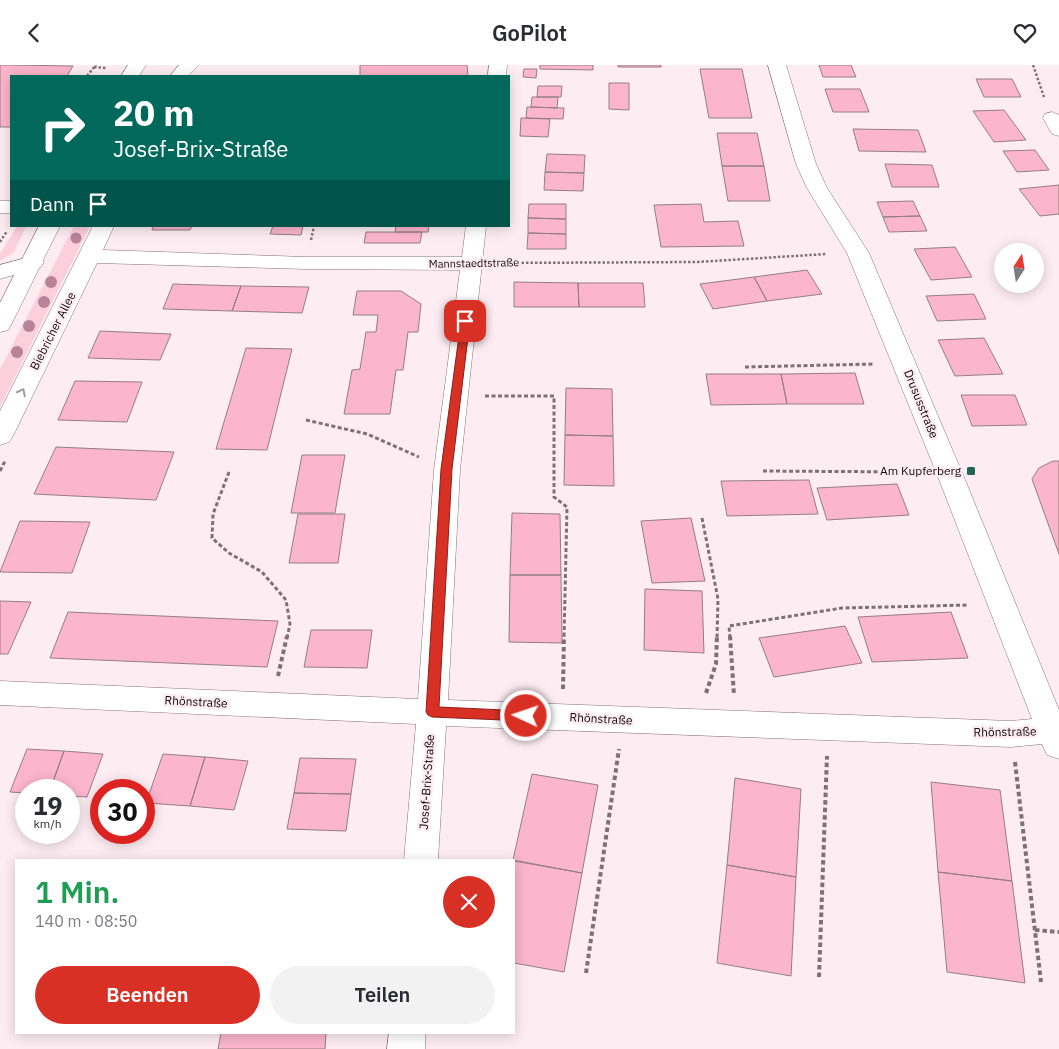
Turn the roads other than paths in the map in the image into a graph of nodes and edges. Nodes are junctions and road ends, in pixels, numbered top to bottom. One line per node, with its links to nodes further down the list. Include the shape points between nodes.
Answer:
1 (190, 65): 3 (street)
2 (777, 65): 15 (street, Drususstraße, via 806,164 817,188 858,253)
3 (180, 75)
4 (50, 227): 8 (street)
5 (104, 227): 7 (street, Biebricher Allee)
6 (476, 227): 9 (street, Josef-Brix-Straße)
7 (90, 256): 9 (street, Mannstaedtstraße); 12 (street, Biebricher Allee, one-way to 7)
8 (34, 262): 10 (street); 11 (street)
9 (472, 265): 14 (street, Josef-Brix-Straße, via 447,469)
10 (0, 273)
11 (0, 325)
12 (0, 436)
13 (0, 693): 14 (street, Rhönstraße)
14 (432, 712): 15 (street, Rhönstraße); 16 (street, Josef-Brix-Straße)
15 (1057, 736)
16 (421, 859)
17 (408, 1034): 18 (street)
18 (406, 1049)

